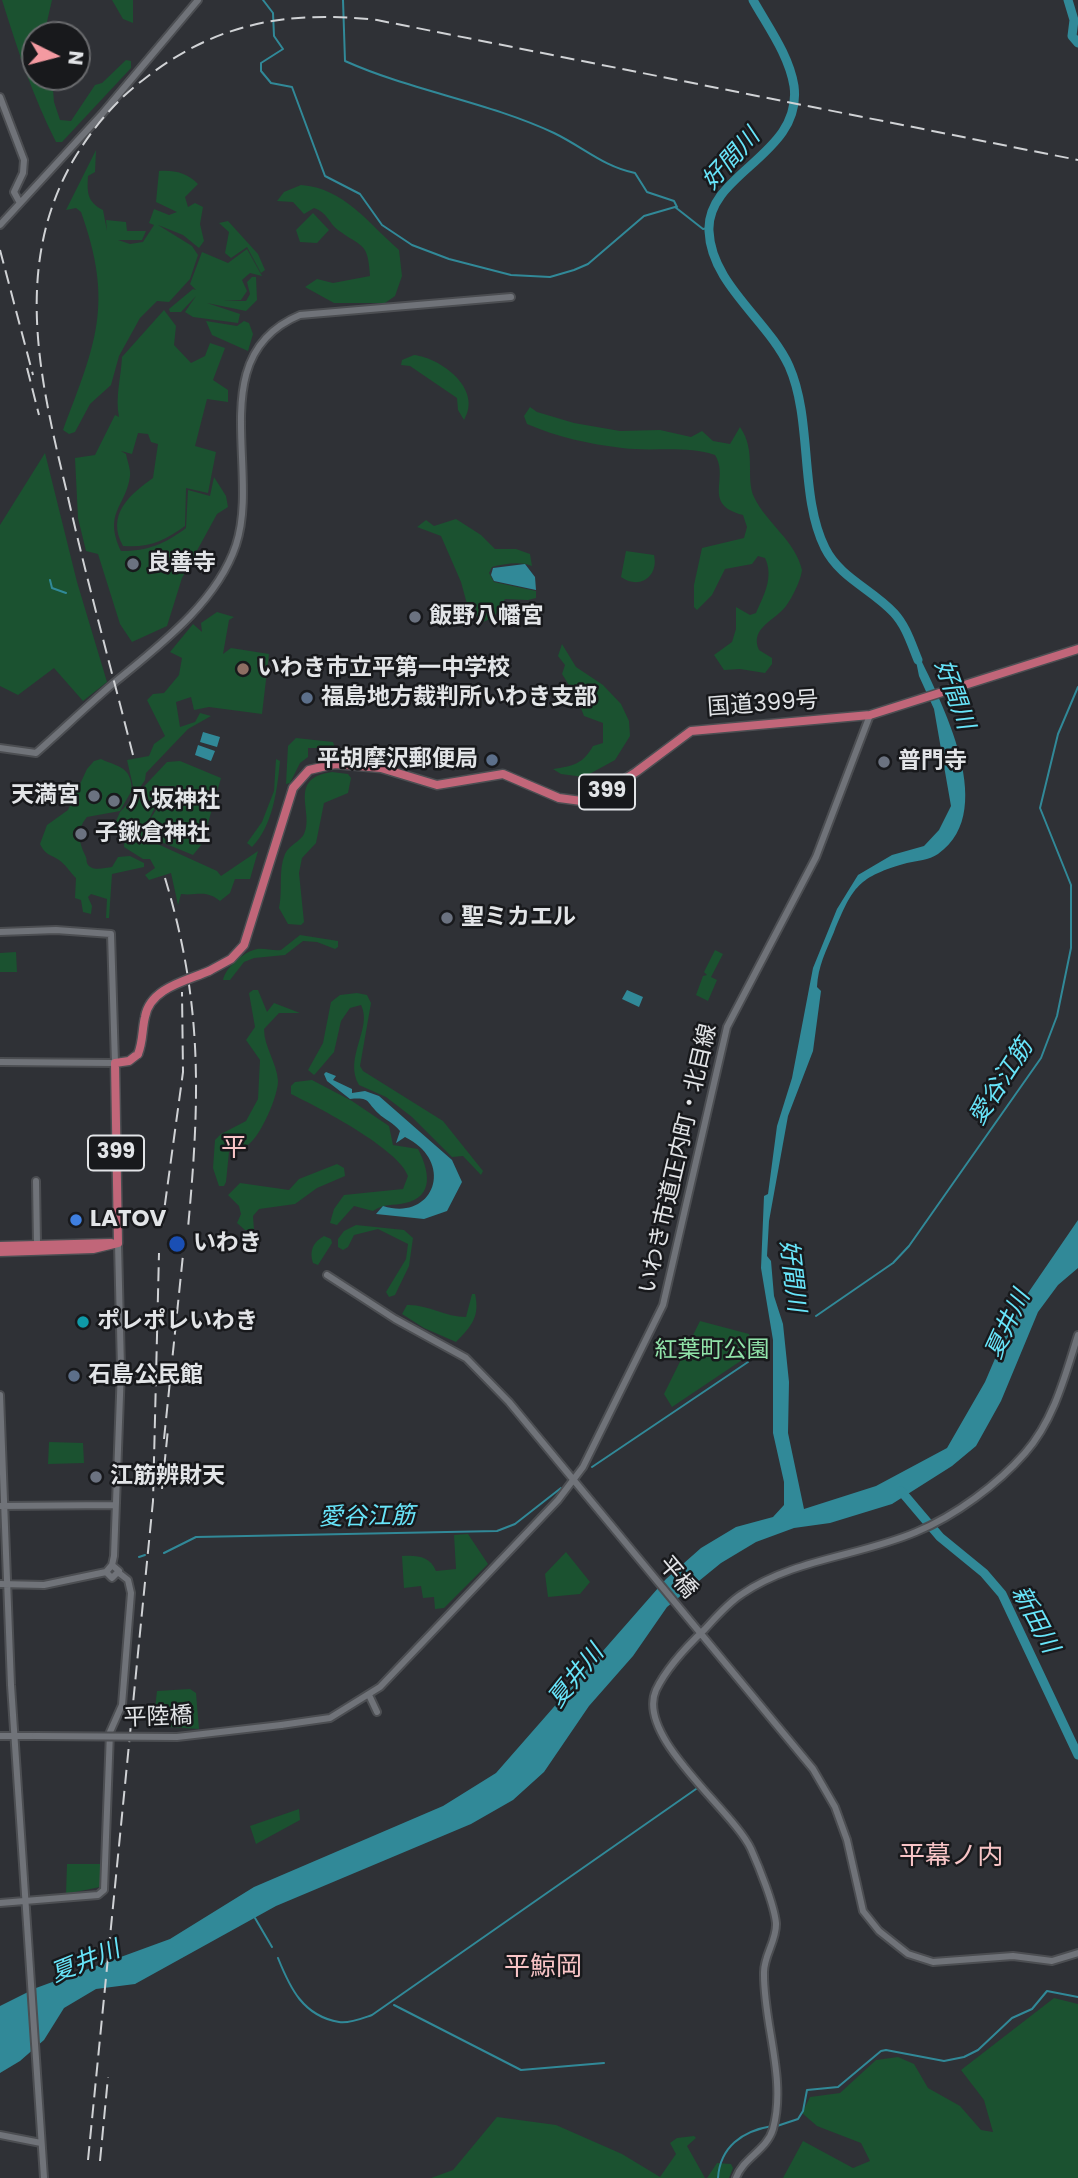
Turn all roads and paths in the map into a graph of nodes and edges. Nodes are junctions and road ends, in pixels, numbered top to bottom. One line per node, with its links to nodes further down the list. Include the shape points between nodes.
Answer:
1 (198, 0): 3 (street)
2 (0, 97): 3 (street, via 24,160 14,192)
3 (20, 202): 4 (street)
4 (0, 225)
5 (511, 297): 8 (street, via 300,315 273,329 260,347 241,394 242,511 236,544 218,583 36,753)
6 (1078, 649): 7 (highway, 国道399号 / 399)
7 (870, 715): 11 (highway, 国道399号 / 399, bridge, via 691,730 589,802 558,798 503,774 437,785 381,768 330,763 314,767 300,776 293,788 244,945 231,959 153,998 138,1054); 20 (street, いわき市道正内町・北目線, via 817,857 727,1027 663,1305)
8 (0, 748)
9 (0, 932): 11 (street, via 111,934)
10 (0, 1062): 11 (street)
11 (115, 1063): 13 (highway, 399)
12 (36, 1181): 14 (street)
13 (118, 1243): 14 (highway); 16 (highway, via 93,1249); 21 (street, via 121,1369)
14 (37, 1244): 15 (highway)
15 (0, 1246)
16 (0, 1252)
17 (327, 1275): 20 (street, 平橋, via 471,1362)
18 (1078, 1335): 27 (street, via 1059,1394 1026,1452 992,1483 916,1532 781,1573 742,1593)
19 (0, 1395): 22 (street)
20 (573, 1481): 27 (street, 平橋); 28 (street, いわき市道正内町・北目線)
21 (115, 1505): 22 (street); 23 (street)
22 (3, 1506): 26 (street)
23 (112, 1565): 24 (street); 25 (street)
24 (106, 1572): 25 (street, via 113,1578); 26 (street, via 44,1585)
25 (119, 1573): 33 (street, via 128,1580 131,1592 122,1705 110,1732 104,1890 98,1895)
26 (4, 1584): 32 (street)
27 (698, 1630): 35 (street, 平橋, via 819,1779 847,1840 863,1911 879,1931 922,1961 1020,1956 1052,1961); 39 (street, via 662,1679 653,1710 669,1745 700,1789 748,1844 775,1920 764,1975 775,2083 773,2127)
28 (369, 1695): 29 (street); 30 (street, いわき市道正内町・北目線, via 330,1718)
29 (377, 1712)
30 (281, 1725): 32 (street, 平陸橋, bridge, via 177,1737)
31 (0, 1736): 32 (street)
32 (15, 1736): 33 (street)
33 (23, 1901): 34 (street); 37 (street)
34 (0, 1903)
35 (1078, 1953)
36 (0, 2135): 37 (street)
37 (41, 2143): 38 (street)
38 (44, 2178)
39 (736, 2178)

